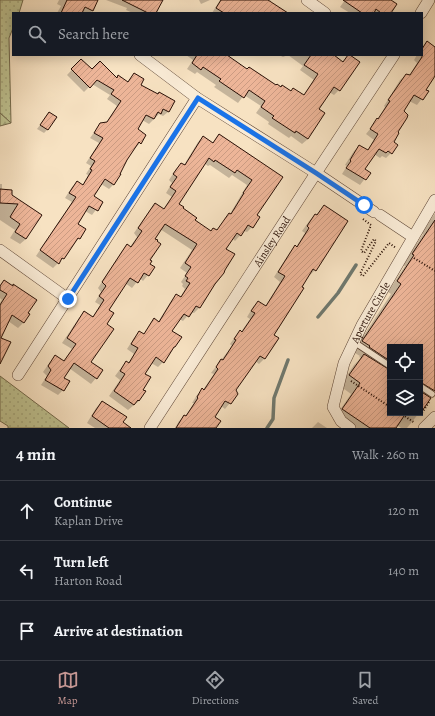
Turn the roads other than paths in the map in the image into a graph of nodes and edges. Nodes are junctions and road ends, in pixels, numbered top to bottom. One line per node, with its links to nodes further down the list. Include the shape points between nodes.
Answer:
1 (307, 0): 3 (street)
2 (429, 0): 4 (street)
3 (325, 12)
4 (422, 12)
5 (141, 56): 7 (street)
6 (391, 56): 8 (street, Ainsley Road)
7 (198, 98): 8 (street); 12 (street)
8 (316, 173): 10 (street); 19 (street, Ainsley Road)
9 (435, 200): 10 (street, Aperture Circle)
10 (413, 238): 13 (street, Aperture Circle, via 408,254 362,324)
11 (0, 250): 12 (street)
12 (68, 299): 15 (street)
13 (354, 342): 14 (lane); 20 (street, Aperture Circle, via 344,363 333,407 341,421)
14 (387, 364)
15 (18, 375)
16 (423, 388): 17 (lane)
17 (432, 394)
18 (435, 417): 21 (street)
19 (150, 428)
20 (350, 428)
21 (424, 428)

